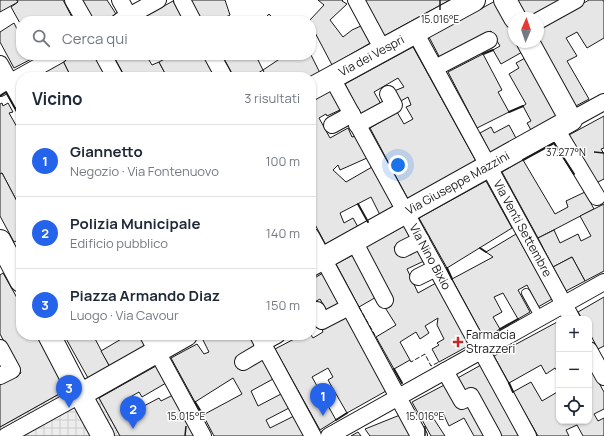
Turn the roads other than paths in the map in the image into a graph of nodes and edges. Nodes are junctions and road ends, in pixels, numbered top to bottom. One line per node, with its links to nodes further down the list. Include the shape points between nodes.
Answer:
1 (73, 0): 10 (street)
2 (120, 0): 11 (street)
3 (158, 0): 12 (street)
4 (182, 0): 13 (street)
5 (356, 0): 18 (street)
6 (474, 0): 15 (street, Via dei Vespri)
7 (505, 0): 9 (street)
8 (576, 0): 14 (street)
9 (512, 12)
10 (82, 16)
11 (123, 16)
12 (129, 16)
13 (190, 16)
14 (544, 18)
15 (415, 32): 18 (street, Via dei Vespri); 23 (street, Via Venti Settembre)
16 (489, 40): 23 (street)
17 (531, 48): 35 (street)
18 (383, 50): 27 (street, Via dei Vespri)
19 (50, 60): 24 (street)
20 (106, 60): 25 (street)
21 (215, 60): 26 (street)
22 (0, 64): 29 (street)
23 (435, 68): 37 (street, Via Venti Settembre)
24 (28, 72)
25 (112, 72)
26 (221, 72)
27 (332, 78): 30 (street, Via dei Vespri); 34 (street, Via Nino Bixio)
28 (16, 79): 29 (street)
29 (5, 85): 32 (street)
30 (316, 86)
31 (388, 94): 34 (street, via 394,105)
32 (16, 97)
33 (604, 102): 35 (street, Via Giuseppe Mazzini)
34 (355, 120): 36 (street); 39 (street, Via Nino Bixio)
35 (564, 124): 37 (street, Via Giuseppe Mazzini); 38 (street)
36 (332, 125)
37 (488, 166): 39 (street, Via Giuseppe Mazzini); 51 (street, Via Venti Settembre)
38 (597, 197)
39 (405, 213): 40 (street, Via Nino Bixio); 41 (street, Via Giuseppe Mazzini)
40 (421, 240): 42 (street); 45 (street, Via Nino Bixio)
41 (354, 241): 44 (street, Via Giuseppe Mazzini); 50 (street)
42 (403, 249)
43 (7, 252): 46 (street)
44 (317, 262): 52 (street)
45 (436, 268): 47 (street); 61 (street, Via Nino Bixio)
46 (16, 271)
47 (418, 277)
48 (604, 282): 51 (street)
49 (526, 293): 55 (lane)
50 (385, 300)
51 (564, 304): 54 (street, Via Venti Settembre); 55 (street)
52 (349, 307): 53 (street, via 322,321); 68 (street)
53 (317, 310)
54 (570, 316)
55 (540, 318): 61 (street)
56 (52, 340): 67 (street)
57 (165, 340): 59 (street)
58 (262, 342): 63 (street); 72 (street)
59 (153, 343): 67 (street); 71 (street)
60 (0, 348): 65 (street, via 12,370)
61 (481, 351): 64 (street); 76 (street, Via Nino Bixio)
62 (596, 354): 66 (street)
63 (243, 362)
64 (445, 371): 68 (street); 75 (street, via 462,401 471,396)
65 (0, 376)
66 (604, 377)
67 (82, 389): 69 (street); 70 (street)
68 (398, 398): 73 (street); 74 (street)
69 (6, 436)
70 (103, 436)
71 (203, 436)
72 (313, 436)
73 (329, 436)
74 (419, 436)
75 (494, 436)
76 (528, 436)

